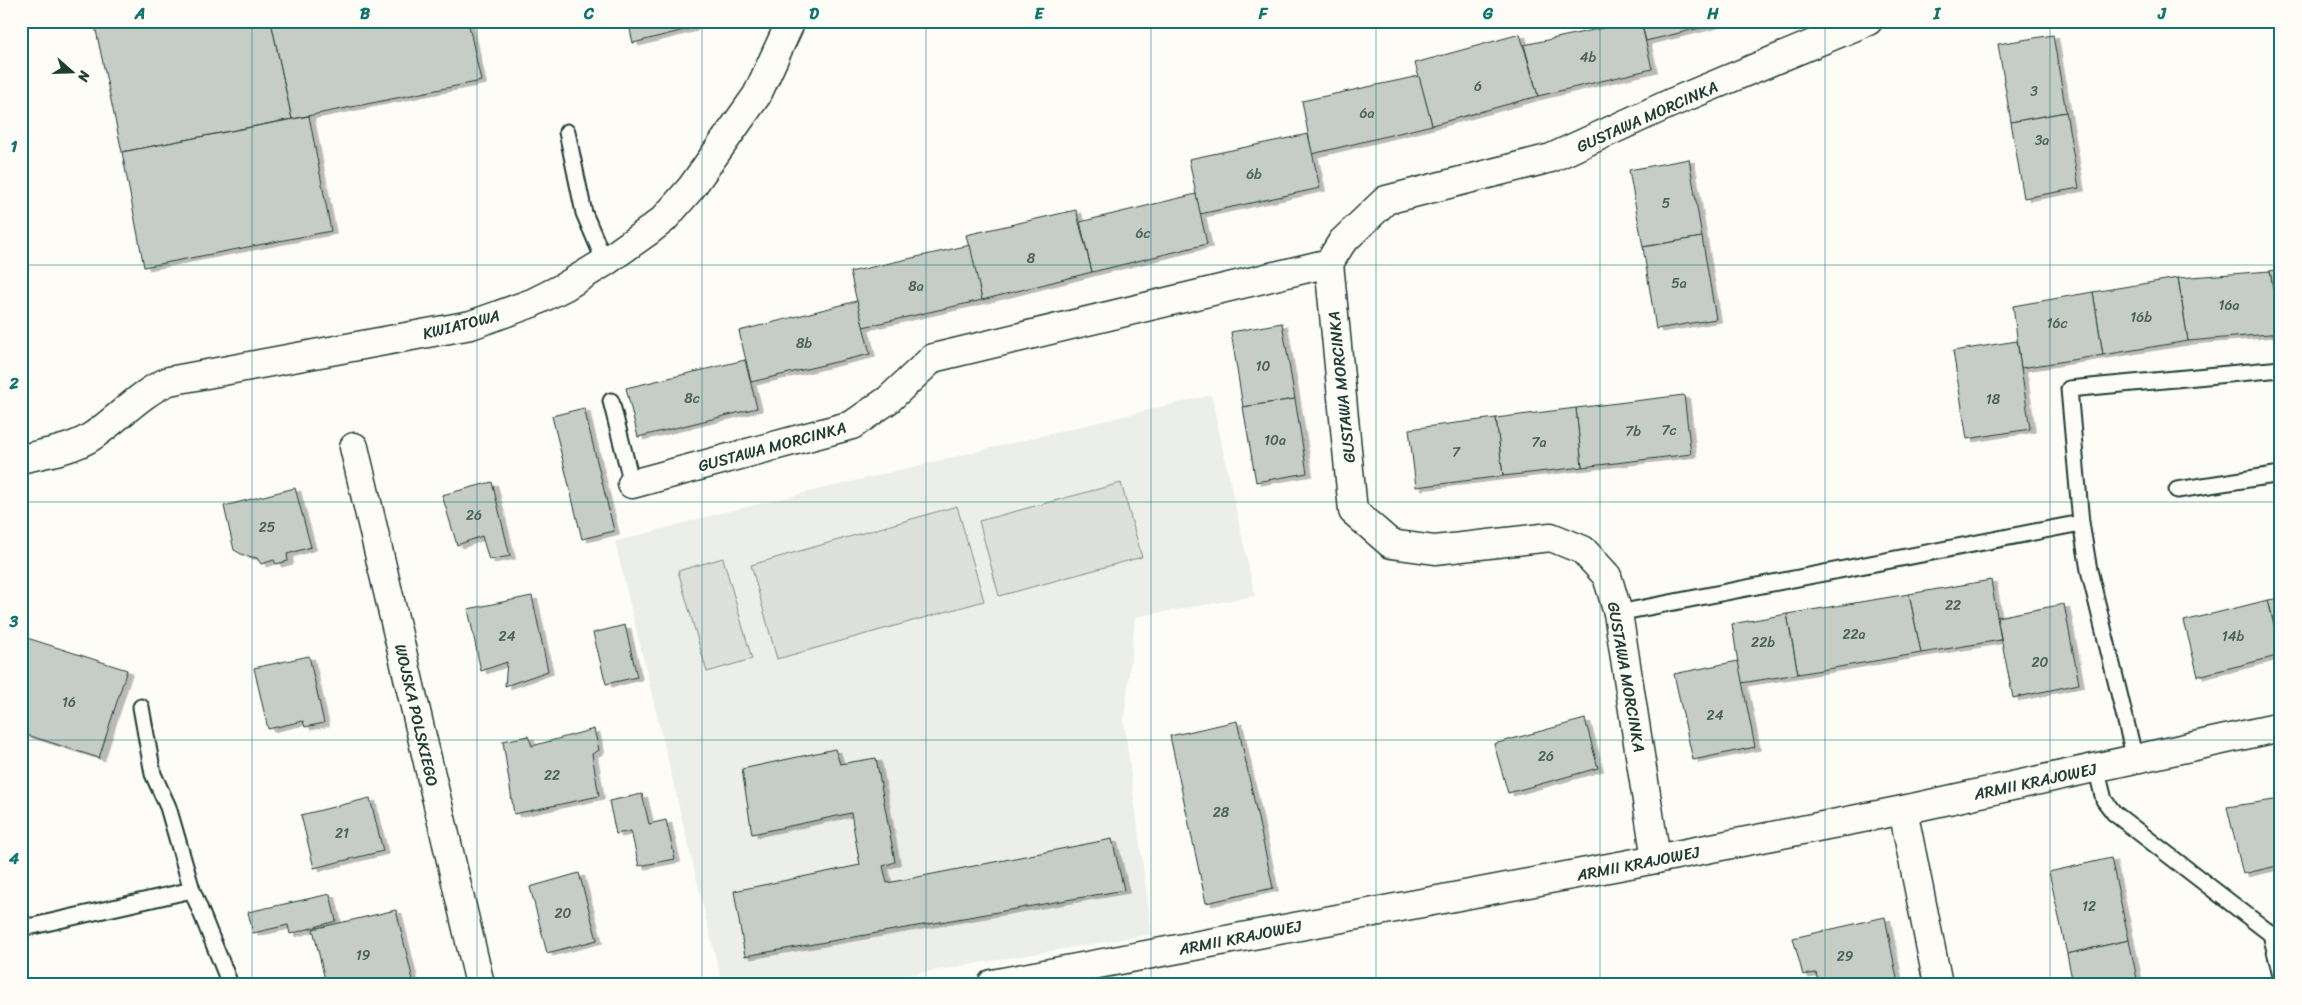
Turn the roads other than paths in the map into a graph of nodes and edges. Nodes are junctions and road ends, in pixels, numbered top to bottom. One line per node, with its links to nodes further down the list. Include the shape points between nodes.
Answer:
1 (791, 21): 4 (street, KWIATOWA, via 757,95 706,170 664,219)
2 (1868, 21): 5 (street, GUSTAWA MORCINKA, via 1552,158 1386,200 1342,242)
3 (567, 132): 4 (lane, via 584,213)
4 (604, 262): 9 (street, KWIATOWA, via 532,303 471,325 169,381 149,392 88,439)
5 (1329, 263): 11 (street, GUSTAWA MORCINKA, via 932,358 888,400 852,425); 14 (street, GUSTAWA MORCINKA, via 1353,511 1391,544 1435,550 1551,537 1583,550 1607,576)
6 (2281, 369): 13 (lane, via 2069,389)
7 (611, 401): 11 (lane)
8 (354, 447): 26 (street, WOJSKA POLSKIEGO)
9 (21, 459)
10 (2281, 474): 12 (lane)
11 (632, 484)
12 (2177, 490)
13 (2081, 523): 14 (lane); 17 (lane, via 2089,570)
14 (1618, 613): 20 (street, GUSTAWA MORCINKA)
15 (141, 707): 21 (lane, via 153,774 168,807)
16 (2281, 726): 17 (street, ARMII KRAJOWEJ)
17 (2135, 759): 18 (street, ARMII KRAJOWEJ)
18 (2096, 767): 19 (street, ARMII KRAJOWEJ); 23 (lane, via 2104,800 2114,813 2271,934)
19 (1903, 810): 20 (street, ARMII KRAJOWEJ); 28 (street)
20 (1656, 860): 24 (street, ARMII KRAJOWEJ)
21 (192, 890): 22 (lane); 25 (lane)
22 (21, 926)
23 (2281, 976)
24 (1045, 979): 27 (street, ARMII KRAJOWEJ)
25 (230, 984)
26 (480, 984)
27 (992, 984)
28 (1938, 984)

